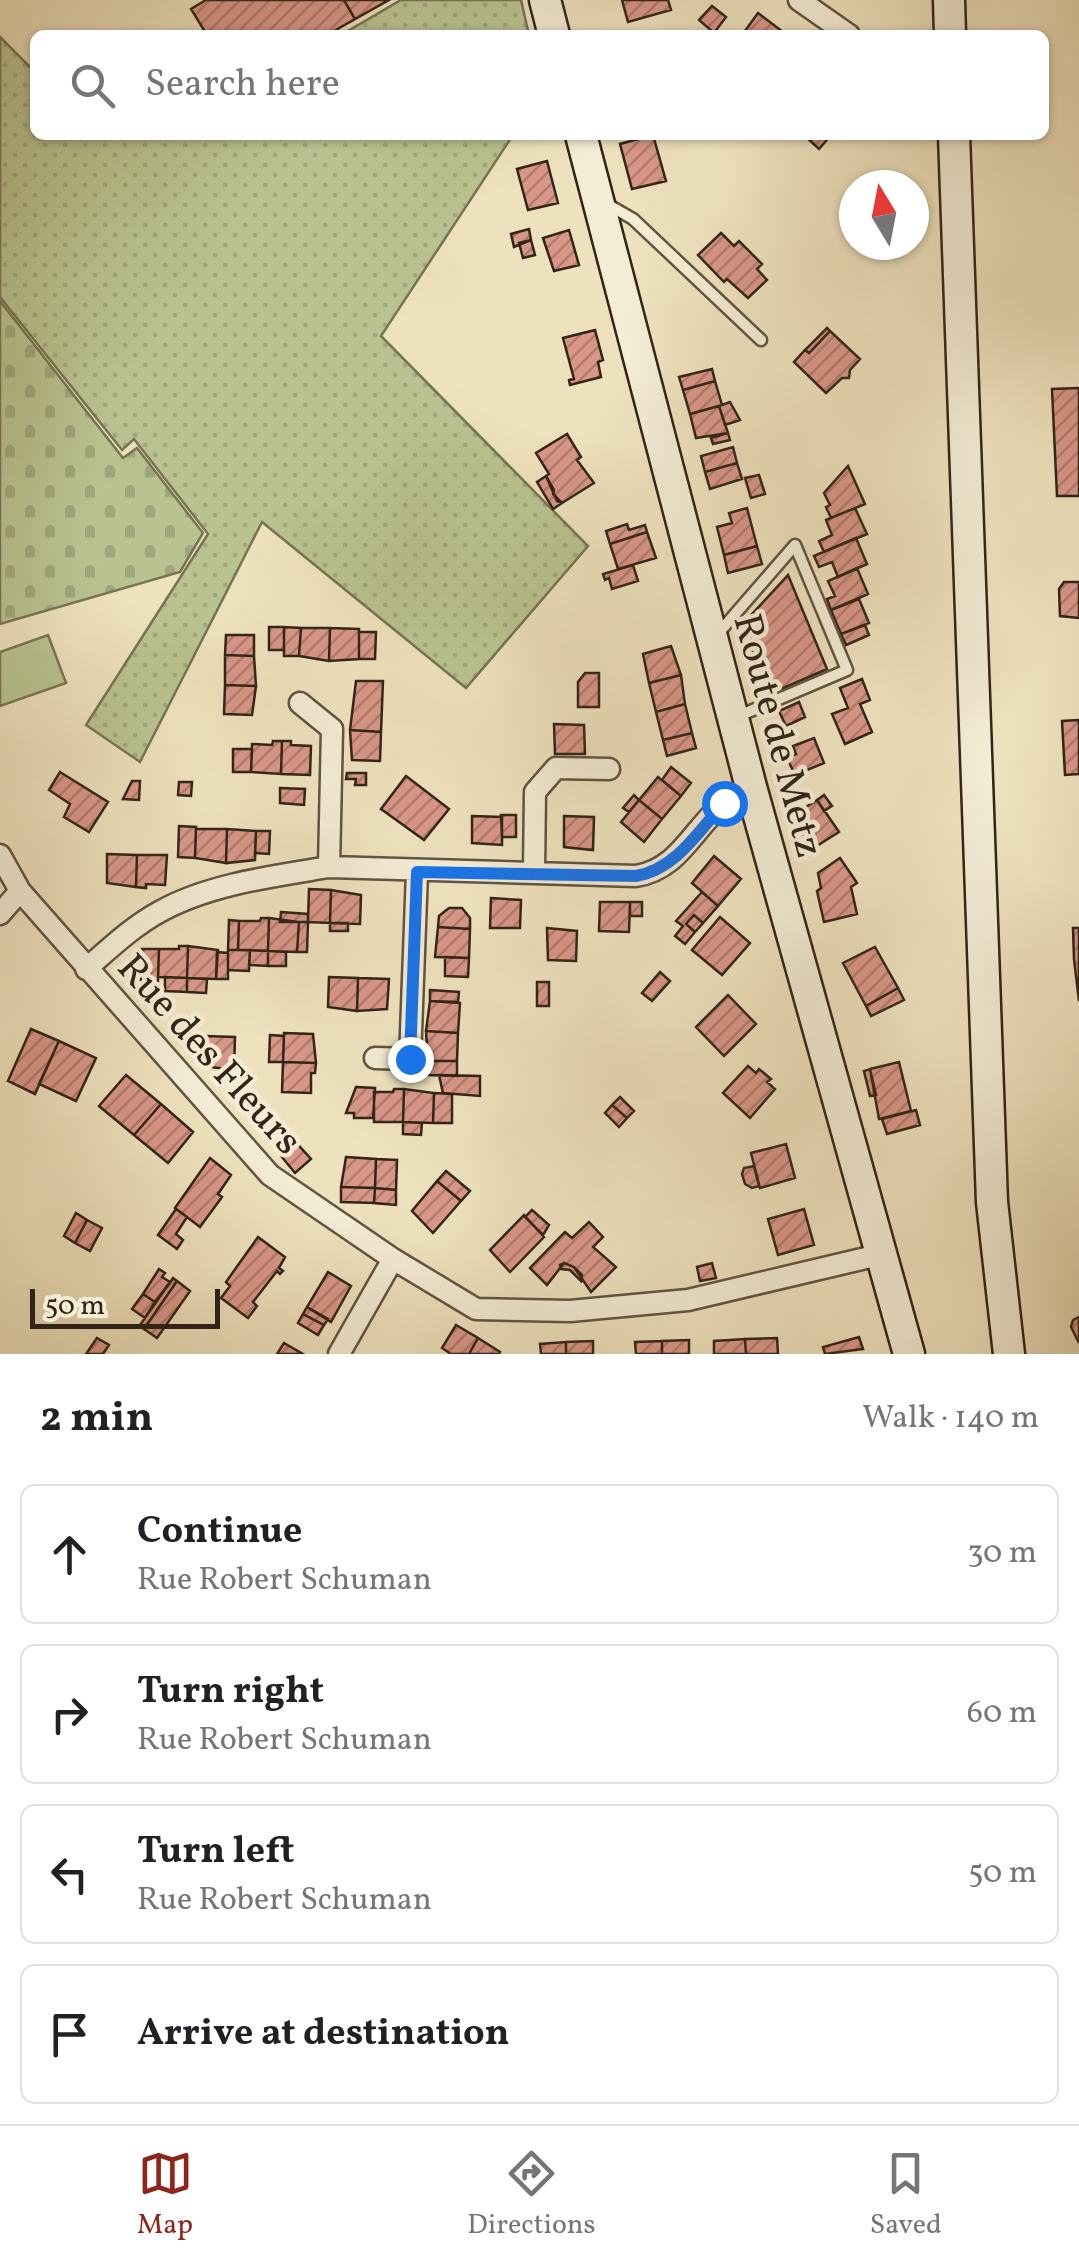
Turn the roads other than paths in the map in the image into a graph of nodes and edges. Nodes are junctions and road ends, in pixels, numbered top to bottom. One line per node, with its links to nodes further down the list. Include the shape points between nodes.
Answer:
1 (545, 0): 4 (street)
2 (799, 0): 5 (street)
3 (949, 0): 6 (street)
4 (553, 30)
5 (842, 30)
6 (950, 30)
7 (582, 140): 9 (street, Route de Metz)
8 (954, 140): 26 (street, via 992,1202)
9 (598, 199): 10 (lane, via 633,218); 11 (street, Route de Metz)
10 (761, 340)
11 (713, 639): 13 (street, Route de Metz); 13 (lane, via 796,546 848,670)
12 (300, 703): 17 (street, via 332,729)
13 (734, 718): 15 (street, Route de Metz)
14 (609, 770): 19 (street, via 556,768 535,792)
15 (751, 786): 19 (street, via 724,803 656,872); 24 (street, Route de Metz)
16 (0, 855): 20 (street, Rue des Fleurs)
17 (329, 867): 18 (street); 22 (street, via 164,909)
18 (417, 872): 19 (street); 23 (street, via 410,1059)
19 (534, 872)
20 (20, 892): 21 (street); 22 (street, Rue des Fleurs)
21 (0, 914)
22 (86, 968): 25 (street, Rue des Fleurs, via 270,1176)
23 (375, 1058)
24 (883, 1254): 25 (street, Rue des Fleurs, via 688,1300 570,1310 476,1309); 28 (street, Route de Metz)
25 (394, 1258): 27 (street)
26 (1010, 1347)
27 (339, 1354)
28 (909, 1354)

